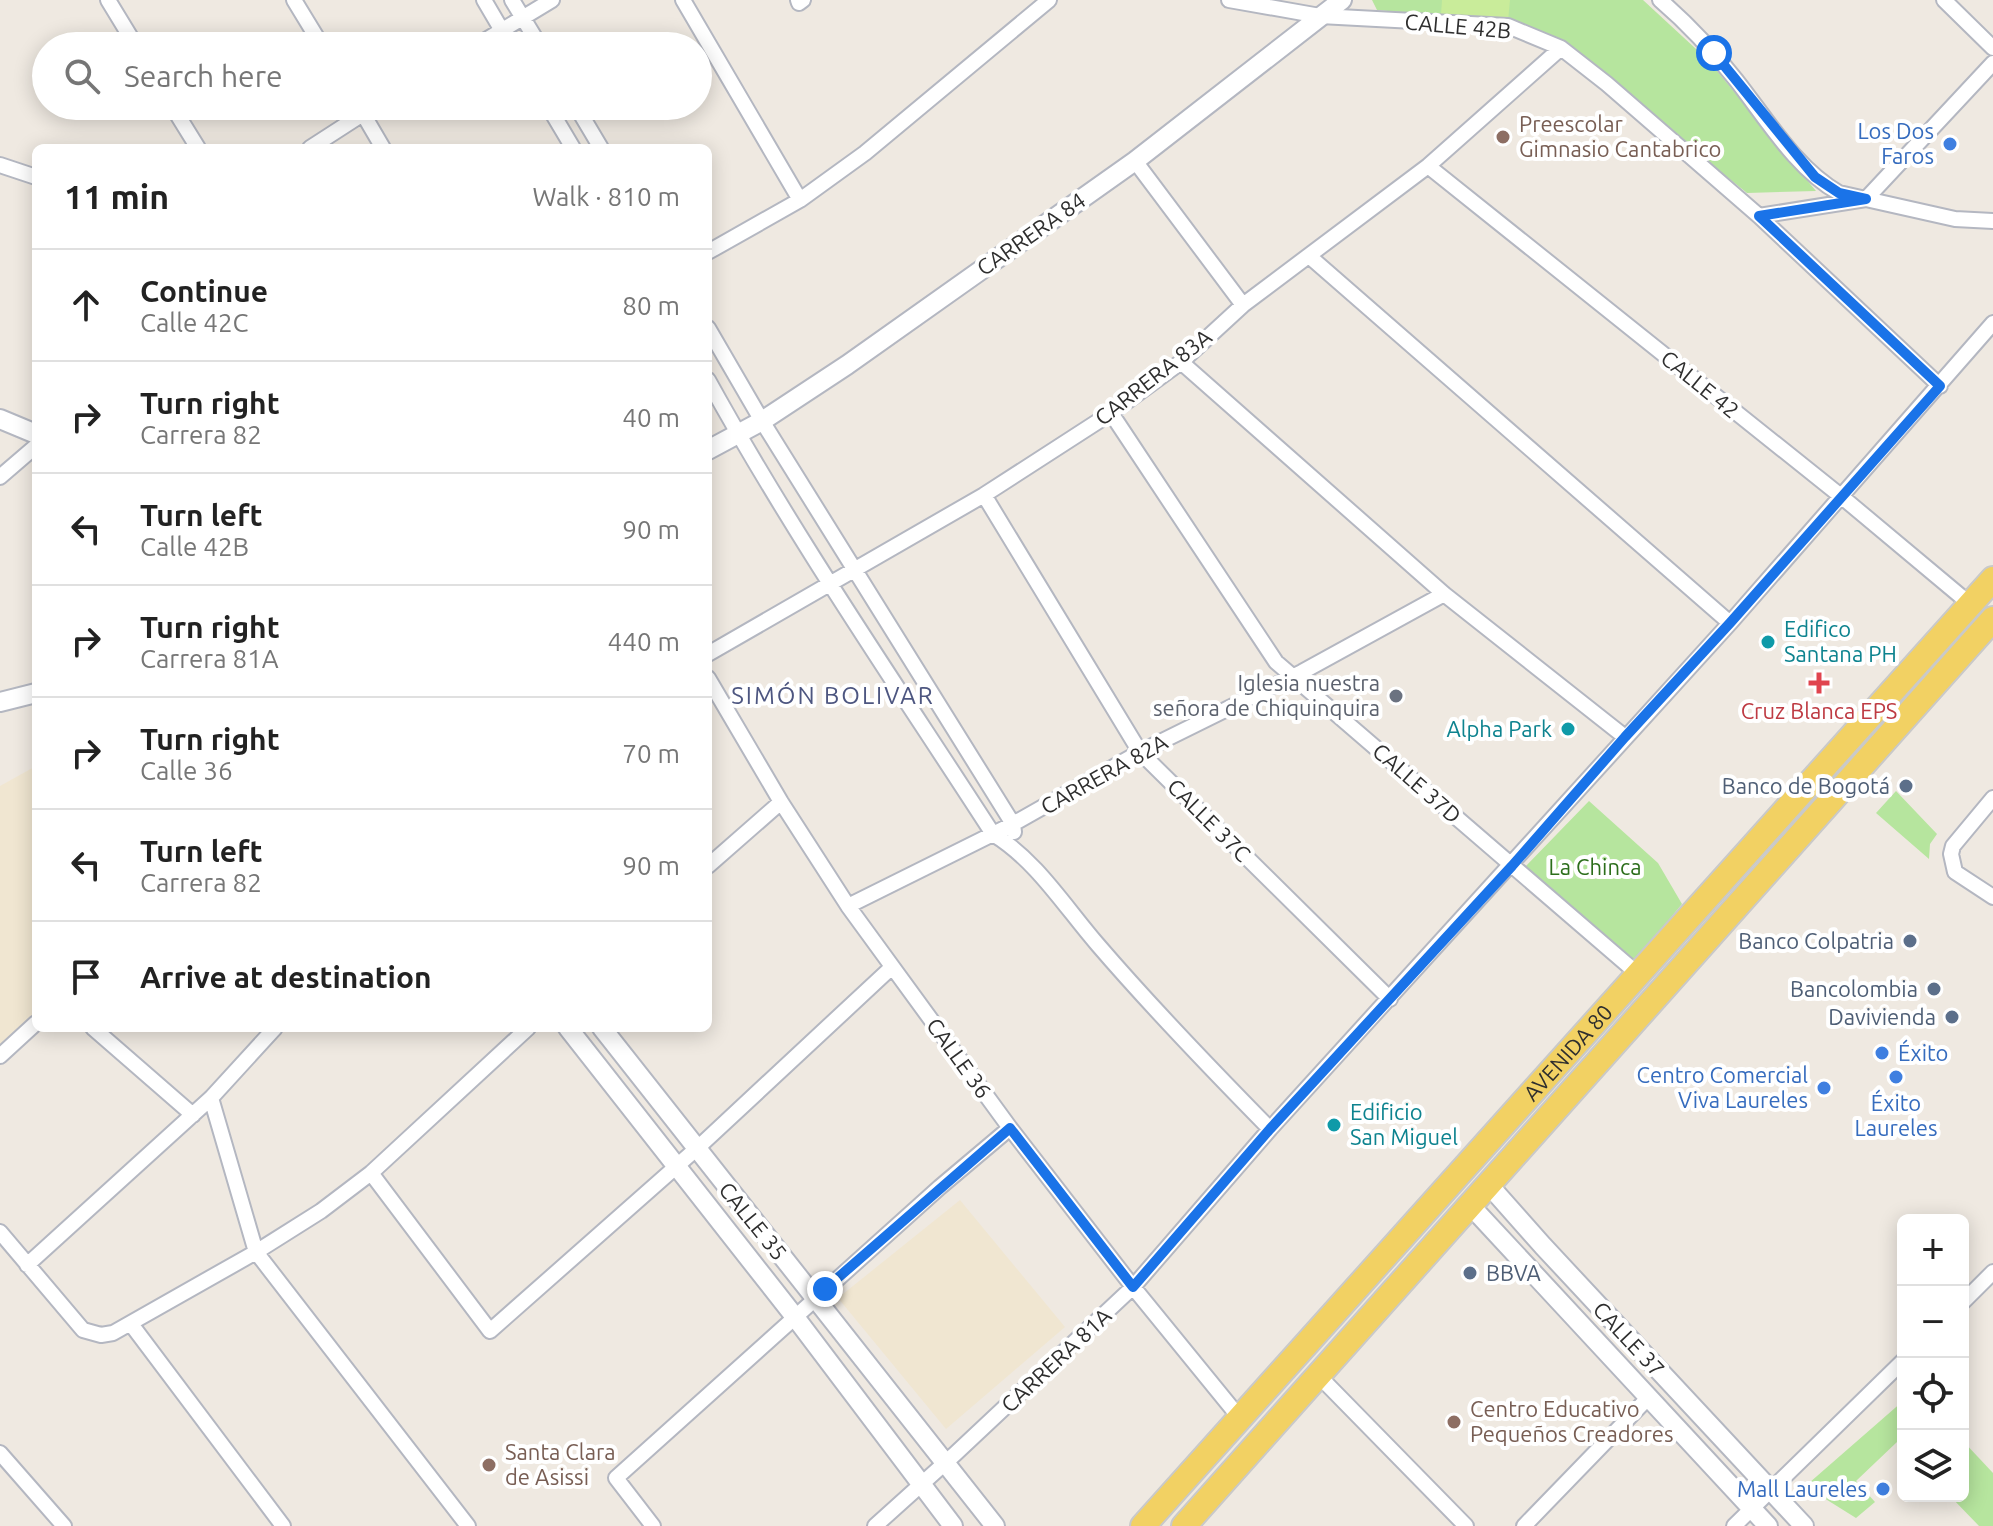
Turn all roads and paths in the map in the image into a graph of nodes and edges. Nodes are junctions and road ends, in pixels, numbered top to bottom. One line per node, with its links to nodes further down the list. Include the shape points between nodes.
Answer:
1 (108, 0): 15 (street)
2 (294, 0): 16 (street)
3 (484, 0): 14 (street)
4 (512, 0): 13 (street)
5 (552, 0): 13 (street)
6 (683, 0): 18 (street)
7 (1049, 0): 38 (street, via 865,153)
8 (1229, 0): 12 (street, CALLE 42B)
9 (1342, 0): 12 (street, CARRERA 84)
10 (1660, 0): 37 (street, via 1714,53 1815,177 1839,193)
11 (1944, 0): 20 (street)
12 (1320, 16): 19 (street, CALLE 42B, via 1508,26); 33 (street, CARRERA 84)
13 (523, 18): 14 (street); 17 (street)
14 (502, 31)
15 (127, 32)
16 (313, 32)
17 (532, 32)
18 (702, 32)
19 (1561, 48): 35 (street, CARRERA 83A); 39 (street, CALLE 42B)
20 (1993, 48)
21 (712, 50): 38 (street)
22 (1993, 63): 37 (street)
23 (181, 120): 28 (street)
24 (348, 120): 29 (street)
25 (370, 120): 30 (street)
26 (556, 120): 31 (street)
27 (584, 120): 32 (street)
28 (196, 144)
29 (316, 144)
30 (381, 144)
31 (571, 144)
32 (599, 144)
33 (1135, 161): 43 (street); 51 (street, CARRERA 84)
34 (0, 165): 36 (street)
35 (1428, 166): 42 (street, CARRERA 83A); 58 (street, CALLE 42)
36 (32, 176)
37 (1866, 199): 39 (street); 40 (street, via 1955,219)
38 (800, 200): 41 (street)
39 (1759, 216): 47 (street, CALLE 42B)
40 (1993, 221)
41 (712, 250)
42 (1309, 256): 43 (street, CARRERA 83A); 65 (street)
43 (1243, 305): 46 (street, CARRERA 83A)
44 (1993, 323): 47 (street, CARRERA 81A)
45 (712, 335): 51 (street)
46 (1181, 362): 49 (street, CARRERA 83A); 62 (street)
47 (1940, 386): 58 (street, CARRERA 81A)
48 (712, 387): 53 (street)
49 (1111, 413): 57 (street, CARRERA 83A); 67 (street, CALLE 37D, via 1276,662)
50 (0, 419): 52 (street)
51 (762, 421): 53 (street, CARRERA 84); 59 (street)
52 (32, 432)
53 (738, 434): 54 (street, CARRERA 84); 61 (street)
54 (712, 448)
55 (32, 449): 56 (street)
56 (0, 477)
57 (984, 495): 59 (street, CARRERA 83A); 72 (street, CALLE 37C)
58 (1842, 497): 63 (street, CALLE 42); 65 (street, CARRERA 81A)
59 (856, 569): 61 (street, CARRERA 83A); 75 (street)
60 (1993, 579): 63 (main road, AVENIDA 80)
61 (832, 584): 66 (street, CARRERA 83A); 76 (street)
62 (1444, 594): 67 (street, CARRERA 82A); 71 (street)
63 (1970, 604): 83 (main road, AVENIDA 80)
64 (1993, 619): 99 (main road, AVENIDA 80)
65 (1730, 623): 71 (street, CARRERA 81A)
66 (712, 652)
67 (1295, 676): 72 (street, CARRERA 82A); 79 (street, CALLE 37D)
68 (712, 685): 74 (street, CALLE 36)
69 (32, 694): 70 (street)
70 (0, 702)
71 (1625, 737): 79 (street, CARRERA 81A)
72 (1140, 752): 75 (street, CARRERA 82A); 84 (street, CALLE 37C)
73 (1993, 798): 80 (street, via 1951,854 1955,872)
74 (781, 802): 78 (street); 81 (street, CALLE 36)
75 (1013, 824): 76 (street, CARRERA 82A); 77 (street)
76 (993, 834): 77 (street); 81 (street, CARRERA 82A)
77 (1017, 848): 95 (street, via 1198,1056)
78 (712, 862)
79 (1512, 866): 83 (street, CALLE 37D); 84 (street, CARRERA 81A)
80 (1993, 897)
81 (848, 906): 82 (street, CALLE 36)
82 (892, 967): 94 (street, CALLE 36); 96 (street)
83 (1638, 974): 113 (main road, AVENIDA 80)
84 (1390, 999): 95 (street, CARRERA 81A)
85 (32, 1027): 91 (street)
86 (98, 1032): 93 (street)
87 (271, 1032): 92 (street)
88 (524, 1032): 98 (street)
89 (571, 1032): 97 (street, CALLE 35)
90 (605, 1032): 96 (street, CALLE 35)
91 (0, 1056)
92 (211, 1098): 93 (street); 102 (street)
93 (193, 1115): 103 (street)
94 (1010, 1128): 105 (street, CALLE 36); 107 (street)
95 (1270, 1129): 105 (street, CARRERA 81A)
96 (695, 1149): 97 (street); 107 (street, CALLE 35)
97 (676, 1166): 98 (street, via 490,1331); 108 (street, CALLE 35)
98 (371, 1173): 102 (street)
99 (1488, 1184): 100 (main road, AVENIDA 80); 117 (street, CALLE 37)
100 (1470, 1205): 111 (main road, AVENIDA 80); 112 (street, CALLE 37)
101 (0, 1232): 103 (street)
102 (256, 1252): 109 (street); 121 (street)
103 (27, 1265): 109 (street, via 83,1330 101,1335)
104 (1993, 1272): 106 (street)
105 (1133, 1287): 113 (street, CALLE 36); 115 (street, CARRERA 81A)
106 (1969, 1296)
107 (815, 1298): 108 (street); 115 (street, CALLE 35)
108 (795, 1317): 116 (street, CALLE 35); 122 (street, via 616,1478)
109 (131, 1324): 119 (street)
110 (1897, 1367): 117 (street)
111 (1318, 1375): 127 (main road, AVENIDA 80); 128 (street)
112 (1647, 1399): 118 (street, CALLE 37); 129 (street)
113 (1239, 1417): 126 (main road, AVENIDA 80)
114 (0, 1453): 120 (street)
115 (946, 1463): 116 (street, CARRERA 81A); 125 (street, CALLE 35)
116 (920, 1484): 123 (street, CARRERA 81A); 124 (street, CALLE 35)
117 (1771, 1490): 118 (street); 132 (street, CALLE 37)
118 (1752, 1508): 130 (street); 131 (street, CALLE 37)
119 (280, 1525)
120 (64, 1526)
121 (468, 1526)
122 (653, 1526)
123 (875, 1526)
124 (953, 1526)
125 (995, 1526)
126 (1143, 1526)
127 (1184, 1526)
128 (1466, 1526)
129 (1524, 1526)
130 (1734, 1526)
131 (1768, 1526)
132 (1804, 1526)

